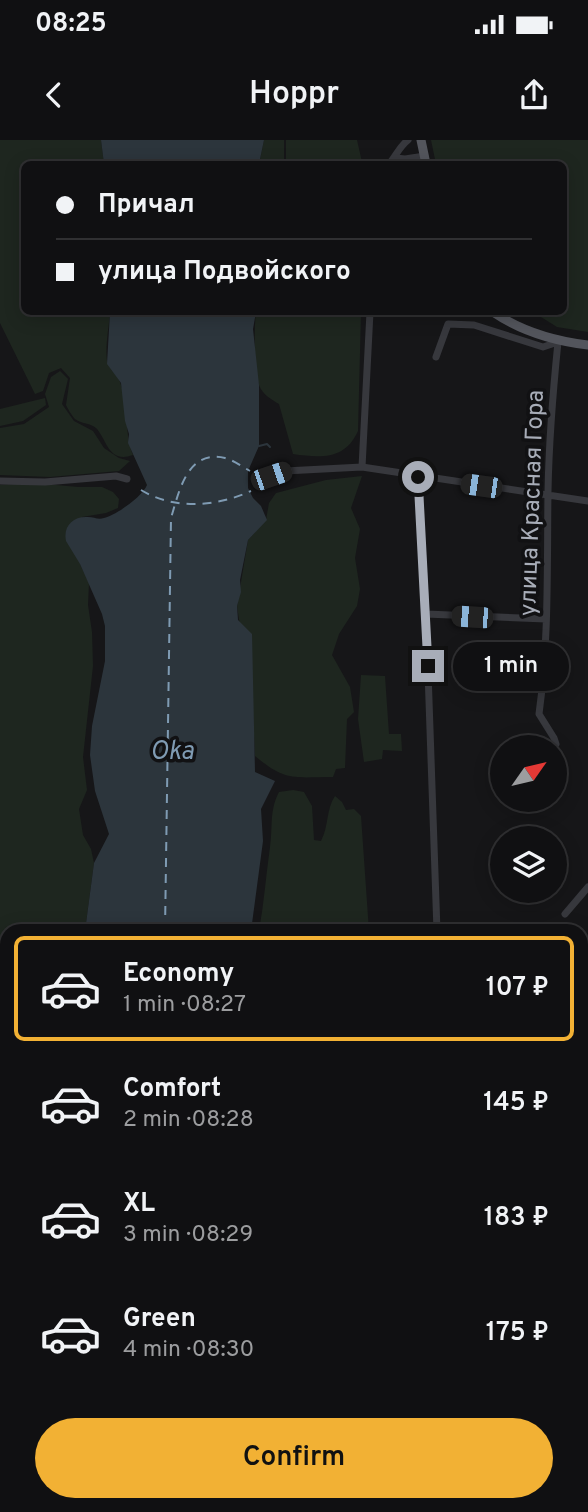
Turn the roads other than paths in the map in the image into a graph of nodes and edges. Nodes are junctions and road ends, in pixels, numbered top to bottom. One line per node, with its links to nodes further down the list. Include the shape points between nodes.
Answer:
1 (408, 140): 3 (street)
2 (421, 140): 4 (main road)
3 (396, 158): 4 (street); 5 (street)
4 (425, 160)
5 (392, 161)
6 (370, 315): 11 (street)
7 (497, 315): 8 (main road)
8 (558, 342): 9 (main road); 10 (street, via 543,347 474,325 448,324); 16 (street, улица Красная Гора)
9 (588, 345)
10 (436, 357)
11 (362, 467): 12 (street); 15 (street, via 285,471)
12 (418, 477): 16 (street); 18 (street)
13 (127, 479): 14 (street)
14 (0, 481)
15 (260, 482)
16 (548, 495): 17 (street); 19 (street, улица Красная Гора)
17 (588, 501)
18 (426, 614): 19 (street); 23 (street)
19 (546, 619): 20 (street, улица Красная Гора, via 539,714)
20 (551, 735)
21 (588, 887): 22 (street)
22 (565, 914)
23 (437, 924)

